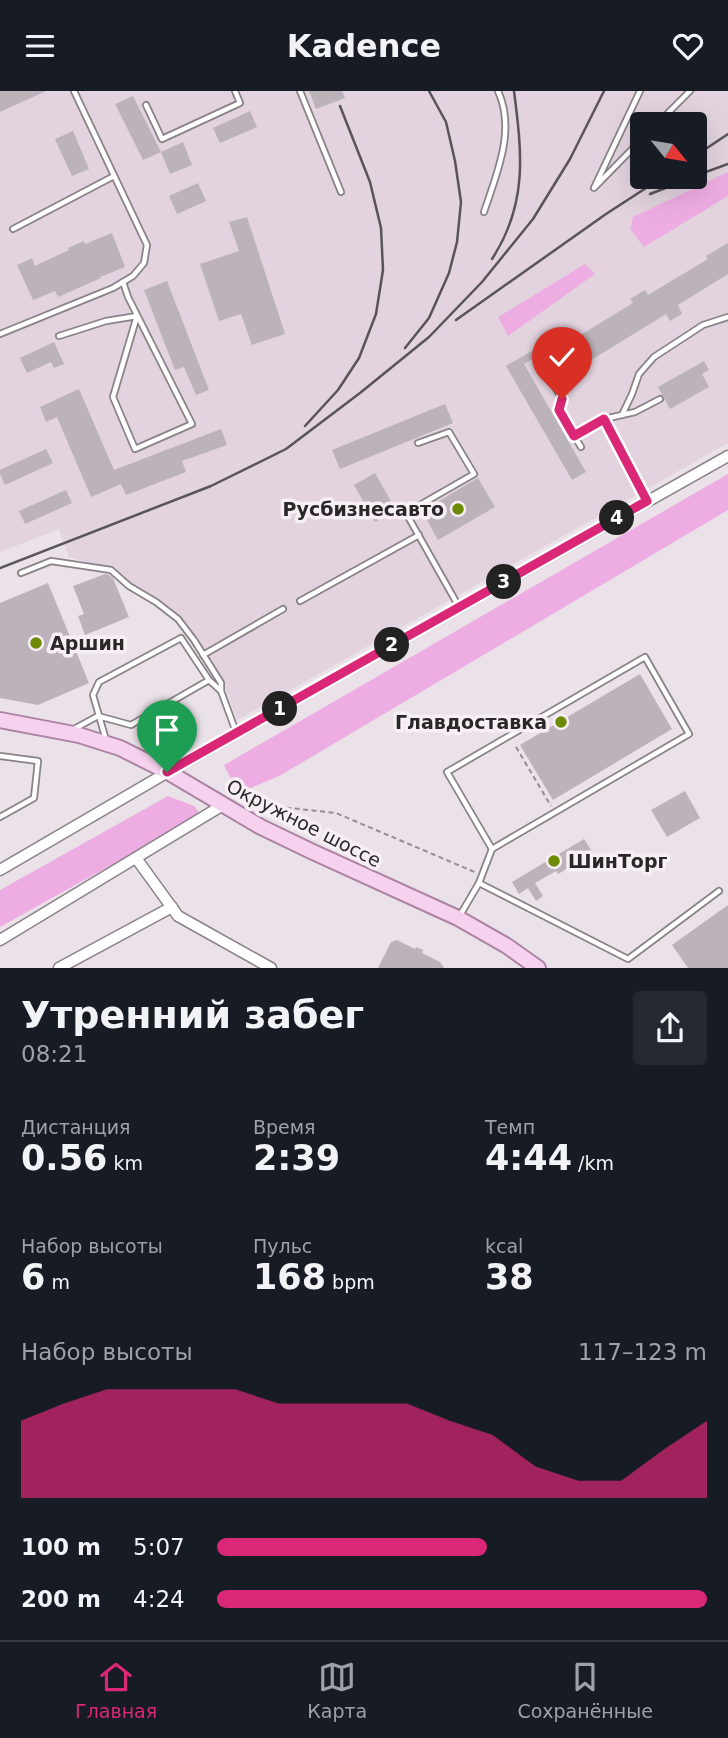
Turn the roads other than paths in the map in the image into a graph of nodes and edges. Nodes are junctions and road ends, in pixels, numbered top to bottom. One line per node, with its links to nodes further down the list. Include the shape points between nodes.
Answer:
1 (74, 91): 12 (lane)
2 (235, 91): 7 (lane, via 240,103 162,139)
3 (300, 91): 13 (lane)
4 (498, 91): 14 (lane, via 506,134)
5 (640, 91): 8 (lane)
6 (690, 91): 10 (lane)
7 (146, 105)
8 (630, 112)
9 (630, 112): 11 (lane, via 594,188)
10 (669, 112)
11 (630, 151)
12 (114, 176): 15 (lane); 16 (lane, via 147,245 144,263)
13 (341, 193)
14 (484, 212)
15 (13, 229)
16 (123, 282): 17 (lane); 19 (lane)
17 (137, 316): 17 (lane, via 192,424 135,449 113,397); 20 (lane)
18 (728, 317): 23 (lane, via 703,325 654,357 639,374)
19 (0, 334)
20 (59, 336)
21 (564, 361): 25 (lane, via 546,372 562,399 559,410)
22 (660, 399): 23 (lane)
23 (622, 415): 24 (lane)
24 (604, 419): 25 (lane); 29 (lane)
25 (574, 436): 27 (lane)
26 (418, 443): 30 (lane, via 449,432 474,474 406,513)
27 (580, 447)
28 (728, 456): 29 (street)
29 (647, 501): 33 (street)
30 (419, 535): 32 (lane); 33 (lane)
31 (21, 573): 35 (lane, via 51,561 111,570 178,619)
32 (300, 601)
33 (459, 607): 43 (street)
34 (283, 609): 35 (lane)
35 (203, 655): 37 (lane, via 221,683)
36 (209, 680): 37 (lane); 38 (lane, via 131,725); 38 (lane, via 181,638 99,682 93,695)
37 (221, 691): 43 (lane)
38 (98, 716): 42 (lane); 44 (lane)
39 (0, 720): 41 (main road, Окружное шоссе)
40 (0, 727): 41 (main road, Окружное шоссе)
41 (46, 729): 42 (main road, Окружное шоссе)
42 (67, 733): 44 (main road, Окружное шоссе)
43 (237, 733): 46 (street)
44 (107, 744): 46 (main road, Окружное шоссе)
45 (0, 756): 48 (lane, via 38,761 34,797)
46 (167, 772): 47 (main road, Окружное шоссе); 51 (street)
47 (223, 805): 50 (street); 55 (main road, Окружное шоссе)
48 (0, 817)
49 (492, 849): 49 (lane, via 690,734 645,657 447,772); 52 (lane)
50 (136, 858): 54 (street); 56 (street)
51 (0, 870)
52 (479, 883): 53 (lane, via 628,959); 55 (lane)
53 (719, 891)
54 (172, 907): 57 (street); 58 (street, via 178,916)
55 (458, 918): 59 (main road, Окружное шоссе)
56 (0, 940)
57 (59, 968)
58 (271, 968)
59 (538, 968)

